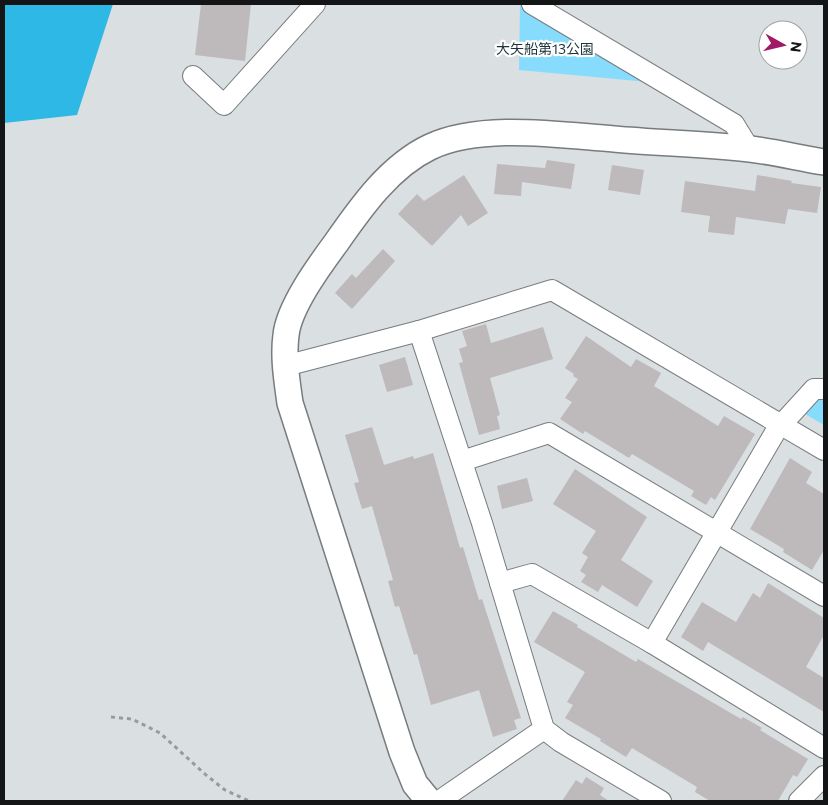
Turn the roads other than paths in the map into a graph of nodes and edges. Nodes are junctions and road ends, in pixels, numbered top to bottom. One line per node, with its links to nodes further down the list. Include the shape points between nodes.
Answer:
1 (315, 4): 3 (street, via 224,105)
2 (532, 4): 4 (street, via 734,124)
3 (192, 76)
4 (750, 150): 5 (street); 7 (street, via 540,134 471,134 432,146 414,156 362,206 325,257 292,315 286,334)
5 (824, 162)
6 (419, 331): 7 (street); 9 (street, via 552,290); 11 (street)
7 (284, 366): 19 (street, via 290,403 402,752 415,784)
8 (824, 389): 9 (street, via 814,389)
9 (781, 424): 10 (street); 12 (street)
10 (824, 450)
11 (462, 461): 12 (street, via 549,433); 13 (street)
12 (716, 532): 14 (street); 15 (street)
13 (500, 583): 15 (street, via 532,574); 16 (street)
14 (824, 596)
15 (652, 643): 17 (street)
16 (544, 729): 20 (street); 21 (street)
17 (824, 748)
18 (824, 776): 22 (street)
19 (429, 801)
20 (438, 801)
21 (661, 801)
22 (799, 801)

